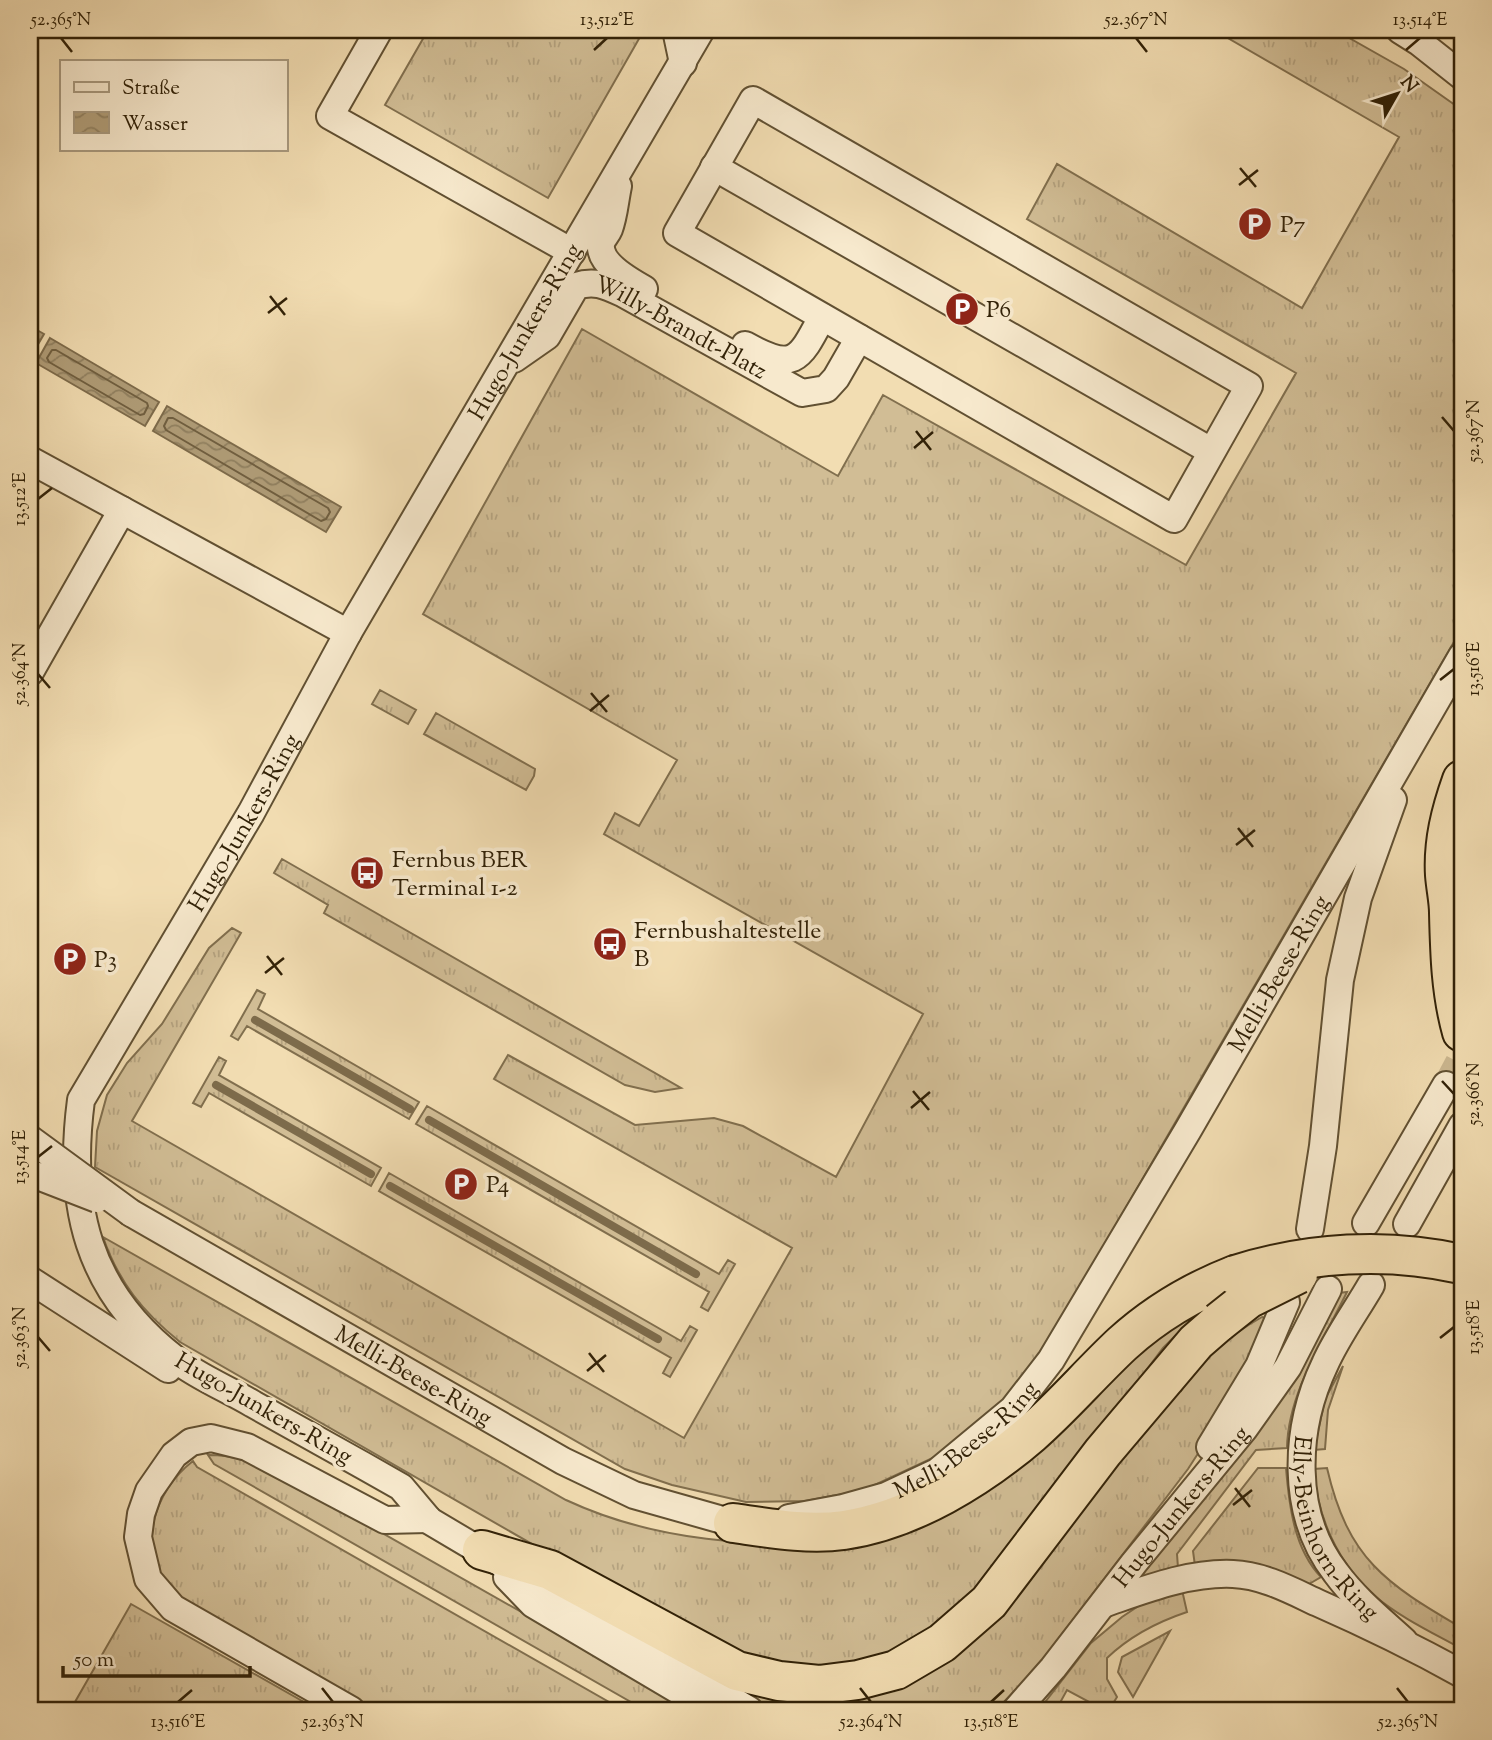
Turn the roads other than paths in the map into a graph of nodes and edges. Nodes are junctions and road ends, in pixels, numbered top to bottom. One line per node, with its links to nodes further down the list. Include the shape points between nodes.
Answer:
1 (379, 30): 9 (street, Willy-Brandt-Platz, via 330,116)
2 (676, 30): 5 (street)
3 (701, 30): 5 (street, Hugo-Junkers-Ring)
4 (1400, 30): 6 (street)
5 (683, 63): 7 (street, Hugo-Junkers-Ring)
6 (1462, 76)
7 (621, 167): 9 (street, Hugo-Junkers-Ring); 10 (street, Willy-Brandt-Platz, via 610,228 601,243 611,266 627,279 768,358 779,360 805,350)
8 (714, 167): 10 (street, via 677,233); 13 (street); 13 (street, via 752,100 976,227 1248,386)
9 (572, 253): 12 (street, Hugo-Junkers-Ring)
10 (822, 317): 11 (street)
11 (859, 338): 12 (street, Willy-Brandt-Platz, via 826,389 802,393 622,293 589,281 576,286 547,336); 13 (street, via 1174,519)
12 (506, 364): 16 (street, Hugo-Junkers-Ring)
13 (1211, 451)
14 (30, 460): 15 (street)
15 (122, 510): 16 (street); 18 (street)
16 (348, 633): 37 (street, Hugo-Junkers-Ring, via 255,806 81,1100 76,1165 85,1235 106,1282 142,1327 176,1360 401,1486)
17 (1462, 656): 19 (street, Melli-Beese-Ring)
18 (30, 672)
19 (1425, 720): 31 (street, via 1358,898 1340,980); 38 (street, Melli-Beese-Ring, via 1051,1360 1013,1409 937,1472 886,1496 796,1517)
20 (1462, 779): 22 (highway, via 1446,840)
21 (1462, 874): 22 (highway)
22 (1449, 911): 23 (highway, via 1452,980)
23 (1462, 1032)
24 (1446, 1085): 29 (street)
25 (1462, 1125): 30 (street)
26 (30, 1139): 28 (street, Melli-Beese-Ring, bridge)
27 (30, 1173): 28 (street, Melli-Beese-Ring, bridge)
28 (131, 1213): 38 (street, Melli-Beese-Ring, via 563,1461 634,1495)
29 (1366, 1223)
30 (1406, 1224)
31 (1310, 1229)
32 (1462, 1264): 33 (highway, bridge, via 1399,1254)
33 (1335, 1273): 38 (highway, bridge, via 1309,1257 1272,1263 1195,1293 1152,1319 1031,1434 944,1496 844,1530 792,1531); 39 (highway, bridge, via 1280,1282 1248,1299 1196,1342 1103,1452 989,1602 942,1643 896,1670 819,1685 737,1671 550,1570); 40 (street, Hugo-Junkers-Ring, via 1287,1367 1244,1429)
34 (30, 1280): 37 (street, Hugo-Junkers-Ring, via 244,1417)
35 (1371, 1285): 42 (street, Elly-Beinhorn-Ring, via 1325,1363 1308,1406 1301,1478 1318,1544 1335,1573)
36 (1286, 1302): 40 (street, via 1246,1390)
37 (428, 1520): 39 (street, Hugo-Junkers-Ring); 45 (street, Hugo-Junkers-Ring, via 385,1520 247,1447 211,1438 181,1449 149,1491 138,1537 148,1579 159,1594 173,1608)
38 (733, 1523)
39 (482, 1550): 46 (street, via 533,1604); 47 (street, Hugo-Junkers-Ring)
40 (1134, 1563): 41 (street, Hugo-Junkers-Ring)
41 (1103, 1604): 42 (street, Elly-Beinhorn-Ring, via 1189,1578 1233,1574 1261,1579); 44 (street, Hugo-Junkers-Ring)
42 (1404, 1641): 43 (street, Elly-Beinhorn-Ring)
43 (1462, 1674)
44 (1021, 1708)
45 (351, 1710)
46 (712, 1710)
47 (749, 1710)

